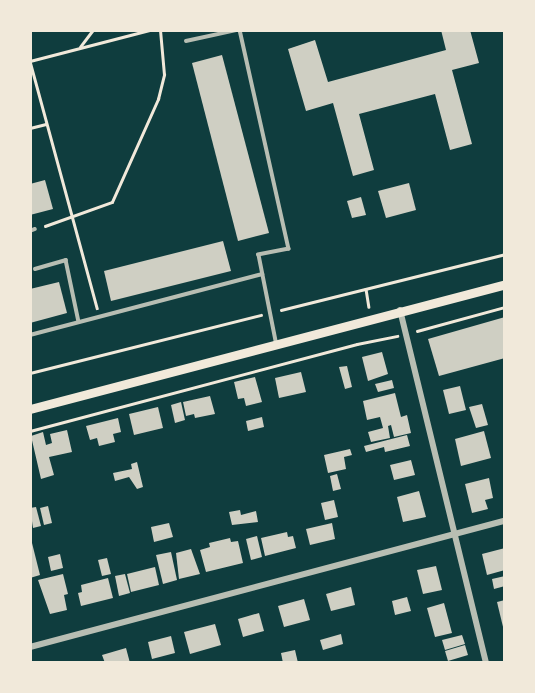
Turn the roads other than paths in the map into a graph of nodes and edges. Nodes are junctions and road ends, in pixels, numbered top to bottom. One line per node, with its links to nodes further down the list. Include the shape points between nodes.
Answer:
1 (239, 30): 2 (lane); 4 (lane, via 289,248 259,255)
2 (186, 41)
3 (35, 269): 7 (lane, via 66,260)
4 (262, 274): 7 (lane); 9 (lane)
5 (505, 284): 6 (main road)
6 (400, 310): 9 (main road); 12 (street)
7 (79, 322): 8 (lane)
8 (30, 335)
9 (277, 343): 10 (main road)
10 (30, 409)
11 (505, 521): 12 (street)
12 (454, 534): 13 (street); 14 (street)
13 (30, 647)
14 (486, 663)

